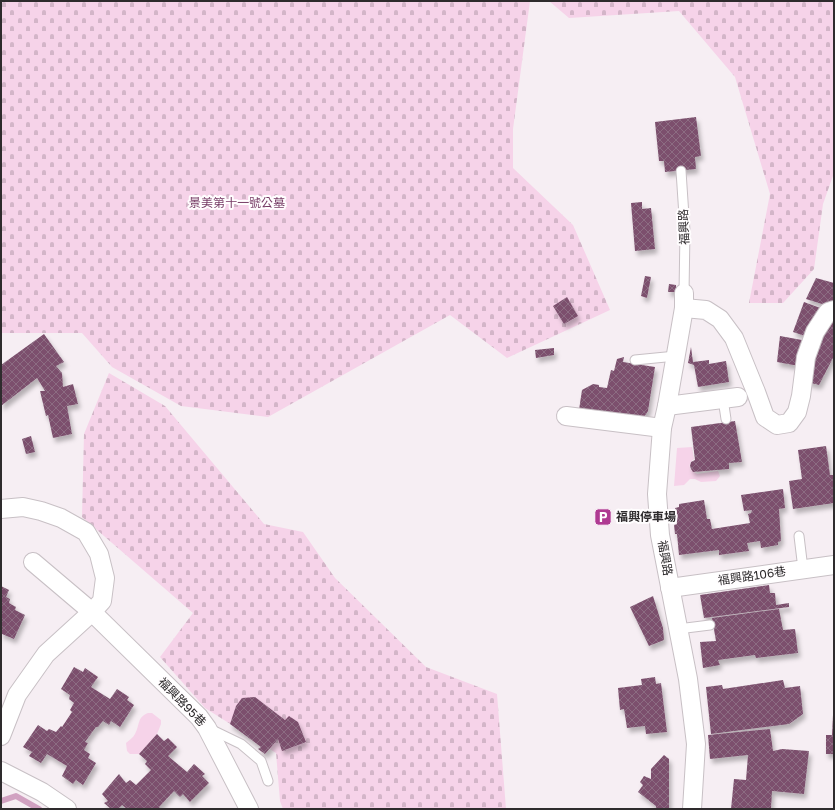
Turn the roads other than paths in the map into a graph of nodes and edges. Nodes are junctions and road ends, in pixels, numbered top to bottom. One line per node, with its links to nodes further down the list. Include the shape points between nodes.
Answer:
1 (681, 171): 2 (lane, 福興路, via 685,231)
2 (684, 300): 3 (street, via 720,320 734,338 765,418 777,425 790,423 797,412 806,357 815,332 828,312); 4 (street, 福興路)
3 (834, 310)
4 (676, 356): 5 (lane); 7 (street, 福興路)
5 (636, 360)
6 (731, 398): 7 (street); 9 (lane)
7 (667, 406): 10 (street, 福興路)
8 (566, 416): 10 (street)
9 (726, 419)
10 (662, 428): 16 (street, 福興路, via 657,494 660,535)
11 (1, 509): 17 (street, via 23,507 41,511 61,518 86,532 99,554 105,578 102,600)
12 (799, 536): 15 (lane)
13 (33, 562): 17 (street, 福興路95巷)
14 (834, 565): 15 (street, 福興路106巷)
15 (804, 569): 16 (street, 福興路106巷)
16 (670, 588): 19 (street, 福興路)
17 (92, 612): 20 (street, 福興路95巷, via 199,717); 21 (street, via 46,654 17,695)
18 (710, 625): 19 (lane)
19 (678, 629): 26 (street, 福興路, via 688,679 696,744)
20 (207, 728): 23 (lane, via 241,744 262,760); 25 (street, 福興路95巷)
21 (1, 736)
22 (1, 771): 24 (street, via 42,792)
23 (268, 780)
24 (67, 809)
25 (249, 809)
26 (692, 809)

